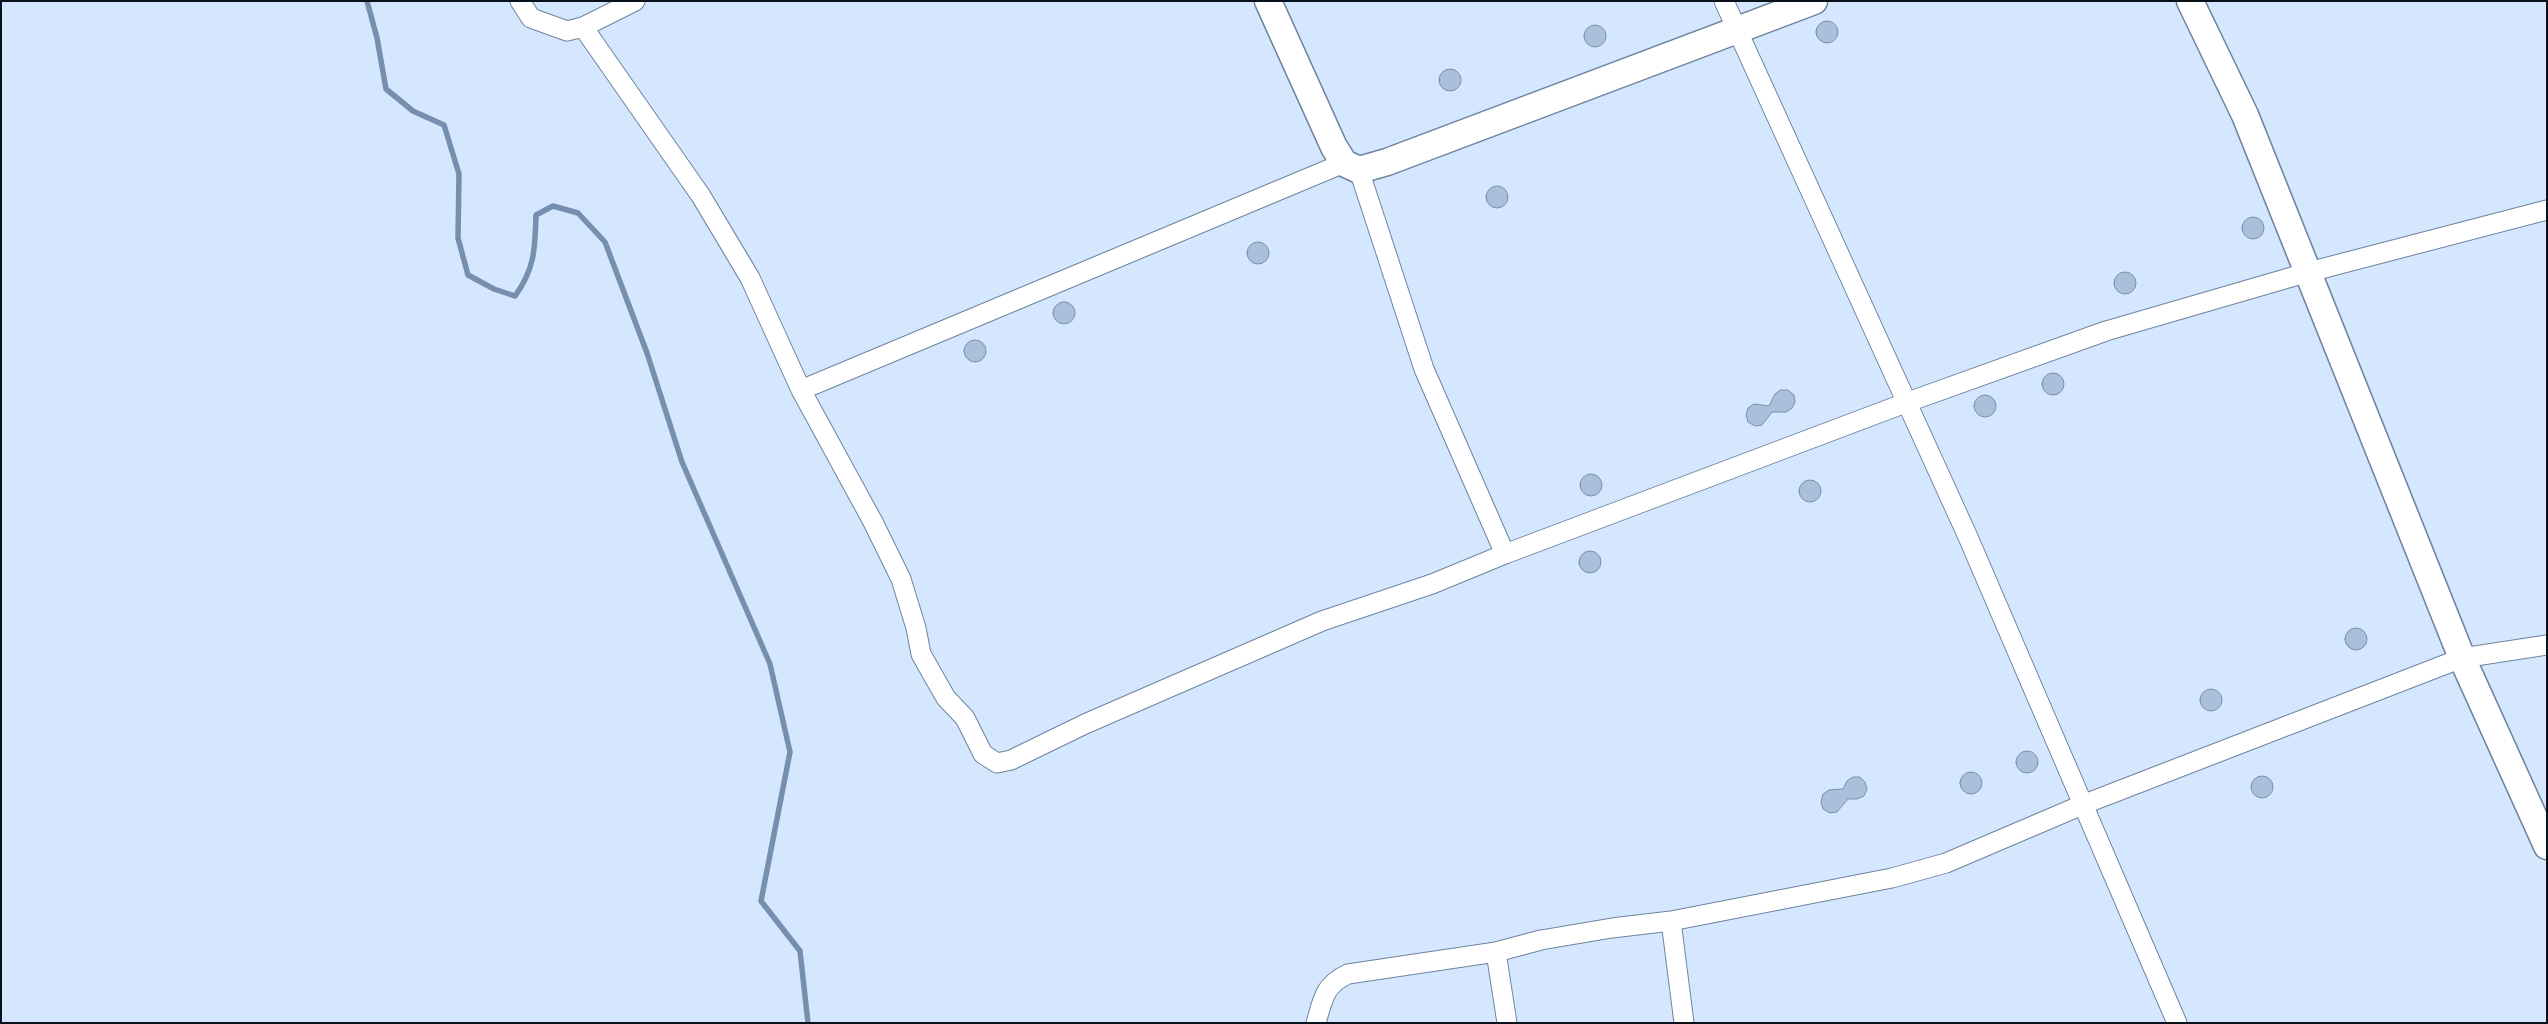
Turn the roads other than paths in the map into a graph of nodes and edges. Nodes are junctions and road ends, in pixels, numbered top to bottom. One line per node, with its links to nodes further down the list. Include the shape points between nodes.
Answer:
1 (520, 1): 7 (street, via 531,18 543,24 567,31)
2 (635, 1): 7 (street)
3 (1268, 1): 9 (street, via 1325,129)
4 (1724, 1): 8 (street)
5 (1814, 1): 8 (street)
6 (2190, 1): 11 (street, via 2246,115)
7 (583, 27): 12 (street, via 706,204 750,278)
8 (1737, 32): 9 (street, via 1387,162); 13 (street)
9 (1351, 166): 12 (street); 14 (street, via 1424,369)
10 (2547, 210): 11 (street)
11 (2309, 272): 13 (street, via 2106,331); 16 (street)
12 (801, 390): 14 (street, via 901,579 921,654 946,698 965,718 984,754 997,763 1011,760 1085,724 1322,621 1432,584)
13 (1908, 402): 14 (street); 17 (street)
14 (1505, 554)
15 (2547, 645): 16 (street)
16 (2462, 658): 17 (street); 18 (street)
17 (2082, 805): 19 (street, via 1946,863 1892,878); 24 (street)
18 (2547, 846)
19 (1671, 921): 20 (street, via 1540,940); 23 (street)
20 (1496, 952): 21 (street, via 1348,974 1334,980 1324,995); 22 (street)
21 (1316, 1023)
22 (1507, 1023)
23 (1684, 1023)
24 (2177, 1023)

